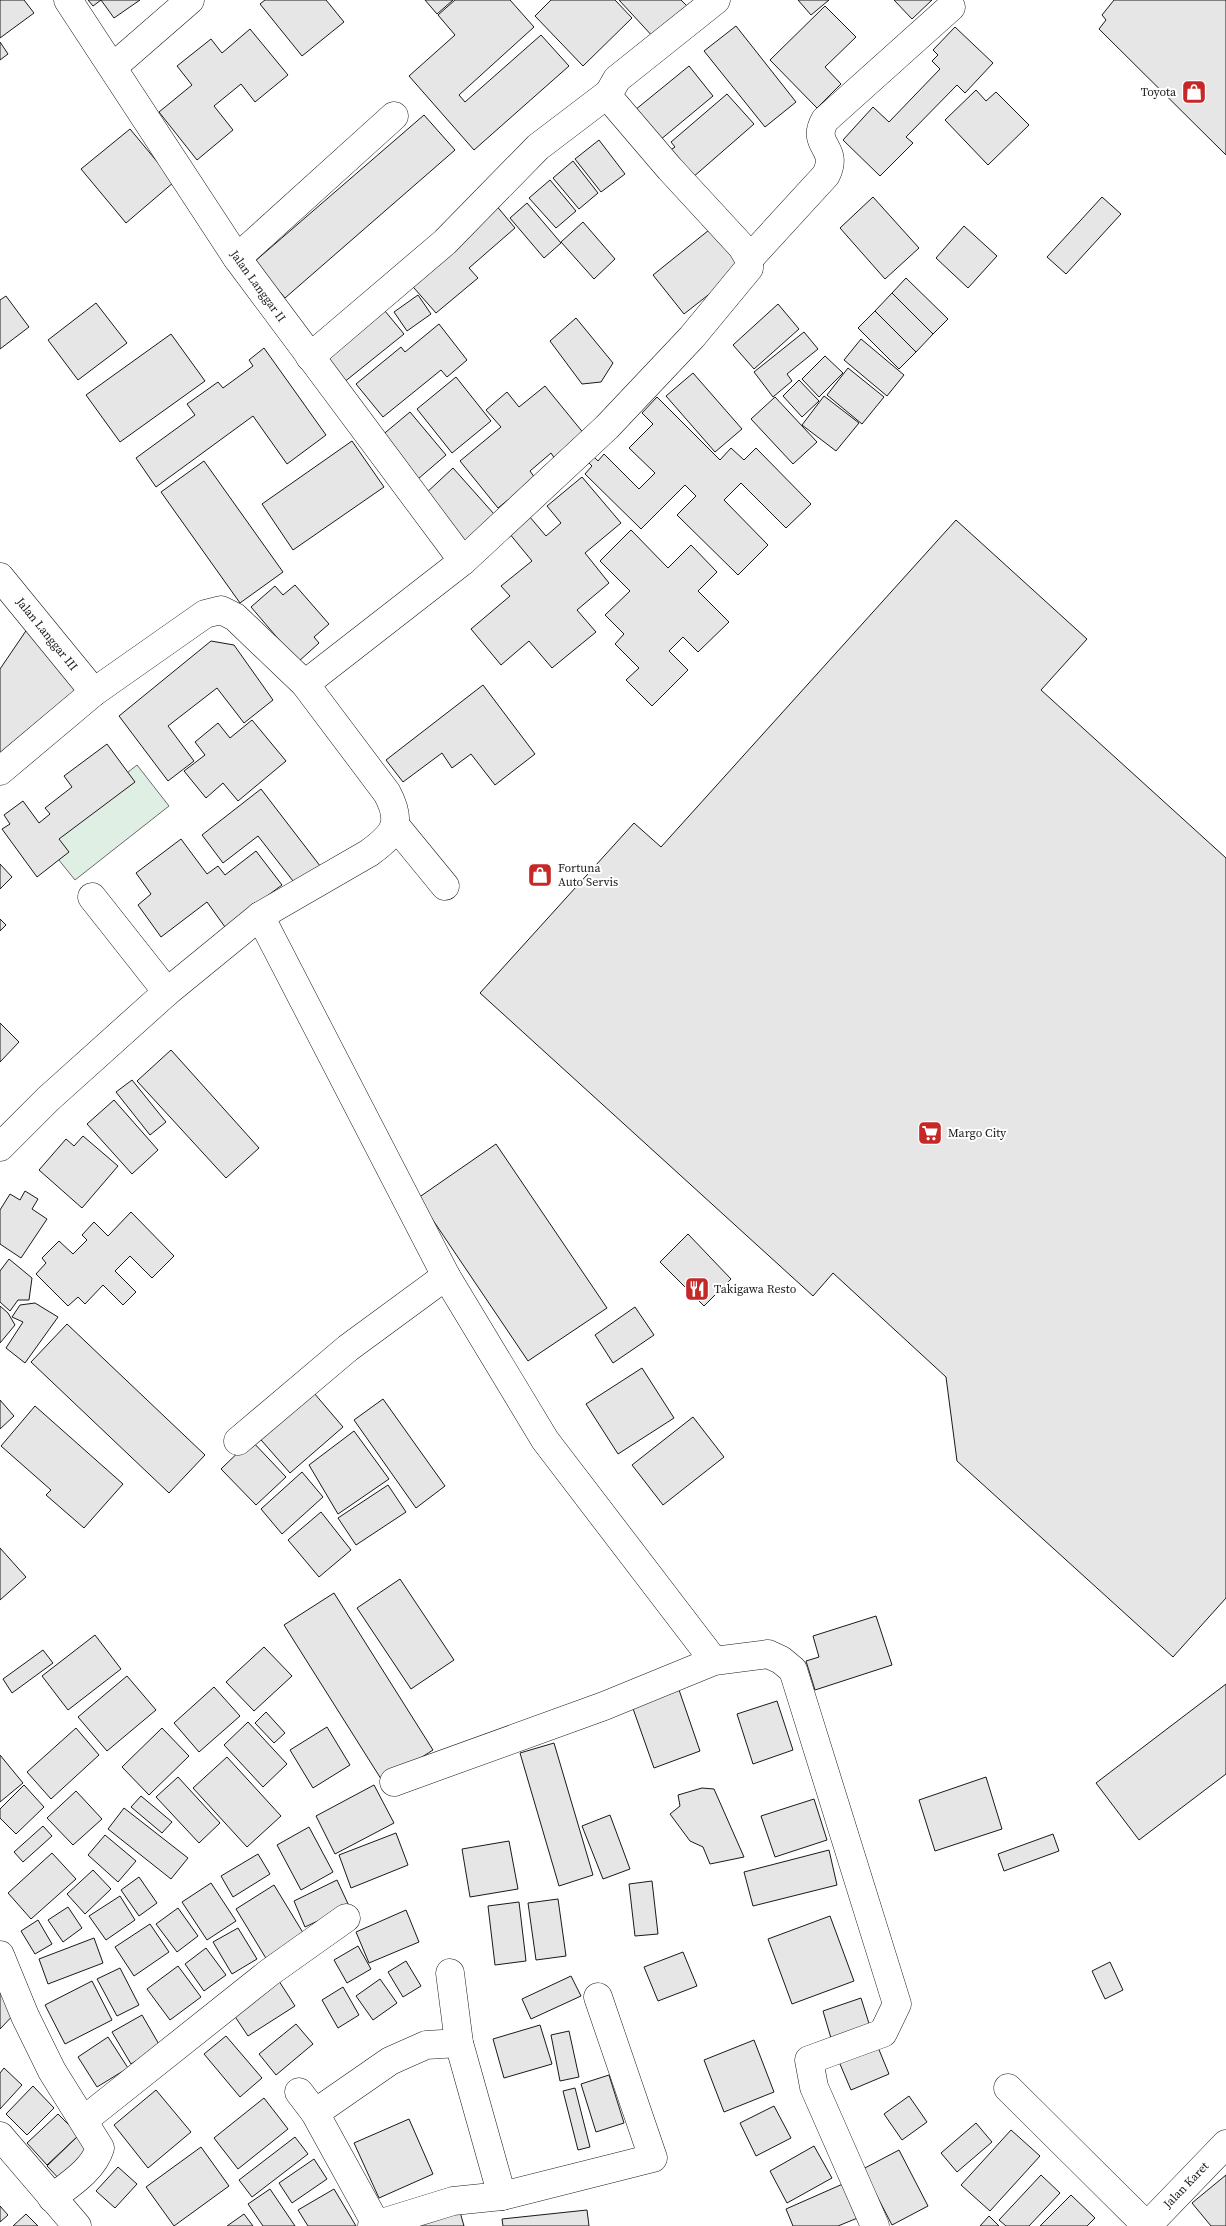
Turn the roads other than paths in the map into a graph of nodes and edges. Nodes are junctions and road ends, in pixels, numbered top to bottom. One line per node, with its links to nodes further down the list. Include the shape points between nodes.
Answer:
1 (68, 0): 5 (street, Jalan Langgar II)
2 (190, 0): 5 (street)
3 (716, 0): 6 (street, via 617,80)
4 (951, 7): 9 (street, via 825,120 819,134 830,155 826,175)
5 (113, 67): 8 (street, Jalan Langgar II)
6 (609, 93): 9 (street, via 616,107 742,246); 10 (street, via 538,147 445,242)
7 (394, 116): 8 (street)
8 (237, 258): 10 (street, Jalan Langgar II)
9 (749, 259): 11 (street, via 742,277 668,363 606,427)
10 (310, 356): 11 (street, Jalan Langgar II)
11 (463, 561): 13 (street)
12 (0, 577): 14 (street, Jalan Langgar III)
13 (304, 684): 14 (street, via 235,617 221,610 205,614); 16 (street, via 387,793 395,808)
14 (94, 692): 15 (street)
15 (0, 771)
16 (395, 825): 17 (street); 19 (street, via 386,840 369,853)
17 (445, 886)
18 (92, 897): 20 (street)
19 (260, 916): 20 (street); 22 (street)
20 (167, 992): 21 (street, via 48,1099)
21 (0, 1147)
22 (446, 1276): 23 (street, via 348,1348); 24 (street, via 545,1440)
23 (238, 1441)
24 (714, 1661): 25 (street, via 604,1706); 41 (street, via 768,1654 793,1670 897,2004 883,2033 809,2060 814,2086)
25 (394, 1782)
26 (346, 1918): 34 (street, via 270,1972)
27 (0, 1955): 34 (street, via 52,2071)
28 (450, 1973): 30 (street)
29 (598, 1997): 37 (street, via 653,2158)
30 (459, 2043): 33 (street, via 426,2045 390,2061); 37 (street)
31 (1008, 2088): 42 (street)
32 (299, 2092): 33 (street)
33 (315, 2113): 39 (street)
34 (84, 2120): 38 (street, via 100,2148 97,2158)
35 (0, 2136): 38 (street)
36 (1226, 2144): 42 (street, Jalan Karet)
37 (502, 2196): 39 (street, via 453,2201)
38 (52, 2198): 40 (street)
39 (374, 2225)
40 (77, 2226)
41 (874, 2226)
42 (1147, 2226)

